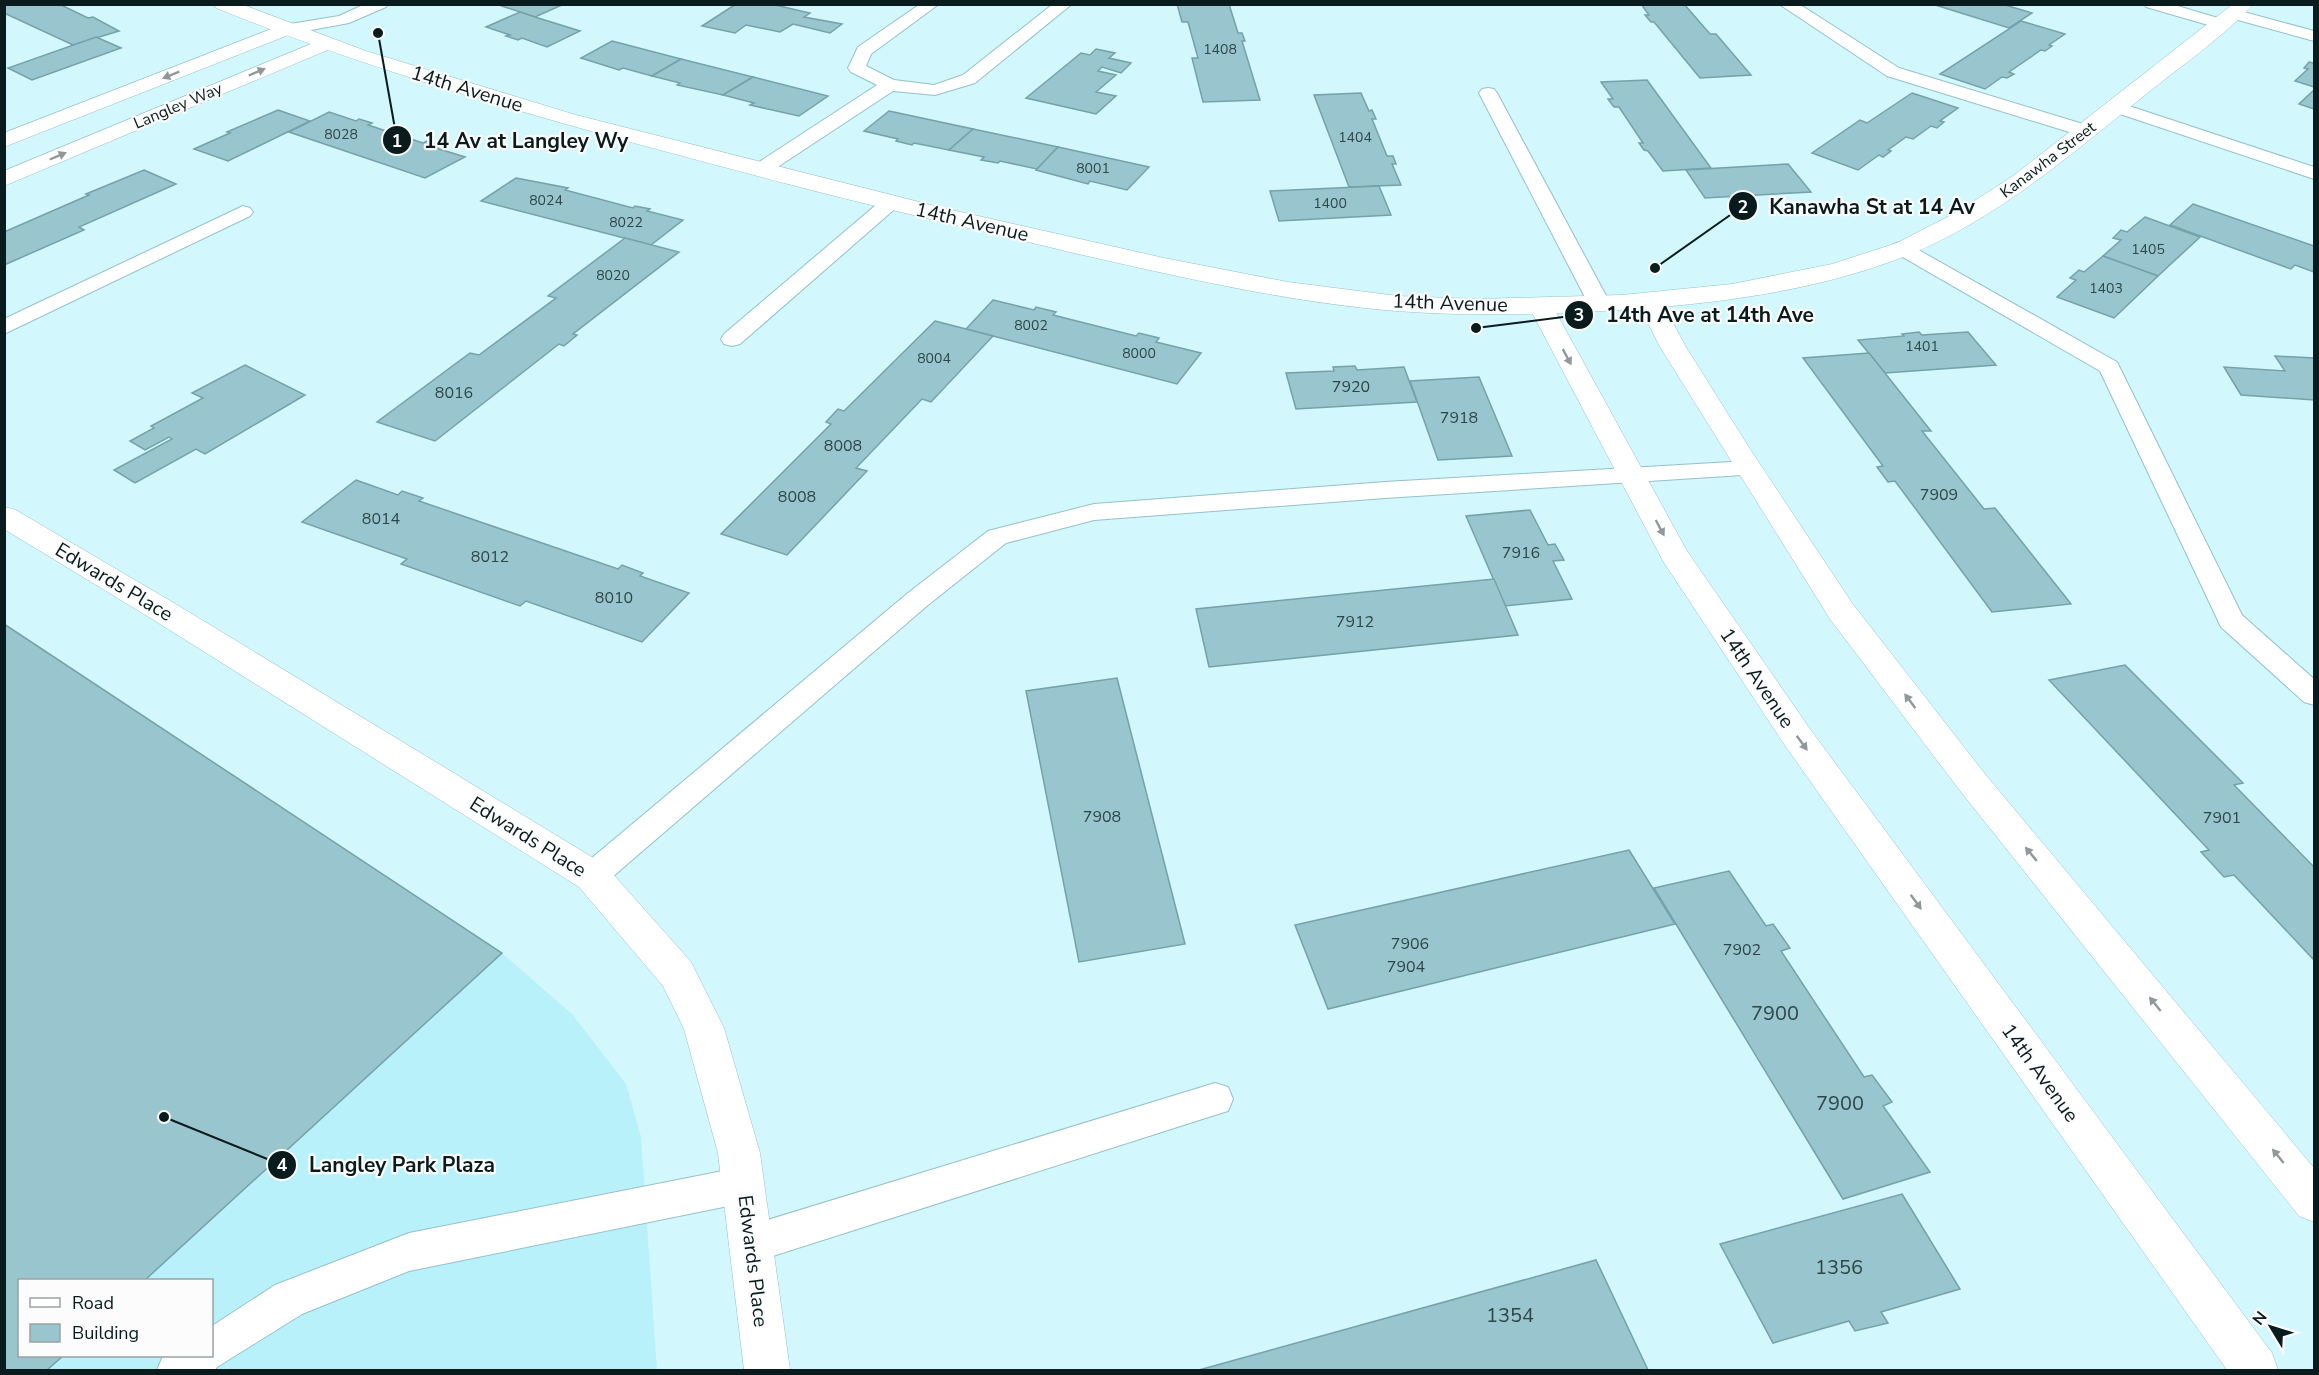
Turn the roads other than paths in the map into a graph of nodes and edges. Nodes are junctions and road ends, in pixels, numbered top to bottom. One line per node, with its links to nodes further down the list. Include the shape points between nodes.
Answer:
1 (223, 4): 9 (street, 14th Avenue)
2 (380, 4): 8 (lane, Langley Way)
3 (931, 4): 12 (lane, via 864,51 857,68)
4 (1064, 4): 12 (lane, via 969,79 935,90)
5 (1787, 4): 15 (lane, via 1893,72)
6 (2152, 4): 7 (lane)
7 (2233, 14): 10 (lane); 14 (street, Kanawha Street)
8 (343, 20): 9 (lane, Langley Way); 11 (lane, Langley Way)
9 (284, 30): 11 (street, 14th Avenue); 16 (street, Langley Way, one-way to 16)
10 (2314, 36)
11 (323, 45): 17 (street, 14th Avenue, via 614,133); 19 (street, Langley Way, one-way to 11)
12 (890, 85): 17 (lane)
13 (1488, 93): 24 (lane)
14 (2117, 107): 15 (street, Kanawha Street); 18 (lane)
15 (2086, 131): 22 (street, Kanawha Street, via 2011,190 1947,229)
16 (4, 141)
17 (760, 170): 20 (street, 14th Avenue)
18 (2314, 173)
19 (4, 179)
20 (891, 203): 25 (street, 14th Avenue, via 1248,282 1372,301 1452,306); 27 (lane)
21 (243, 212): 26 (lane)
22 (1902, 248): 23 (street, Kanawha Street, via 1809,277); 31 (lane, via 2109,367 2230,620)
23 (1649, 301): 24 (street, Kanawha Street); 28 (street)
24 (1599, 303): 25 (street, Kanawha Street)
25 (1540, 305): 29 (street, 14th Avenue, one-way to 29)
26 (4, 328)
27 (732, 339)
28 (1749, 469): 29 (lane); 35 (street, one-way to 28, via 1973,783 1841,611)
29 (1632, 476): 32 (lane, via 1094,512 997,537); 41 (street, 14th Avenue, one-way to 41, via 1674,554 1798,738)
30 (4, 516): 32 (street, Edwards Place)
31 (2314, 695)
32 (592, 876): 34 (street, Edwards Place, via 677,974 704,1028 739,1153)
33 (1215, 1099): 36 (lane)
34 (743, 1185): 36 (street, Edwards Place); 37 (lane, via 409,1252 289,1299)
35 (2314, 1201)
36 (751, 1244): 40 (street, Edwards Place)
37 (213, 1348)
38 (199, 1357): 39 (lane)
39 (177, 1371)
40 (767, 1371)
41 (2255, 1371)

